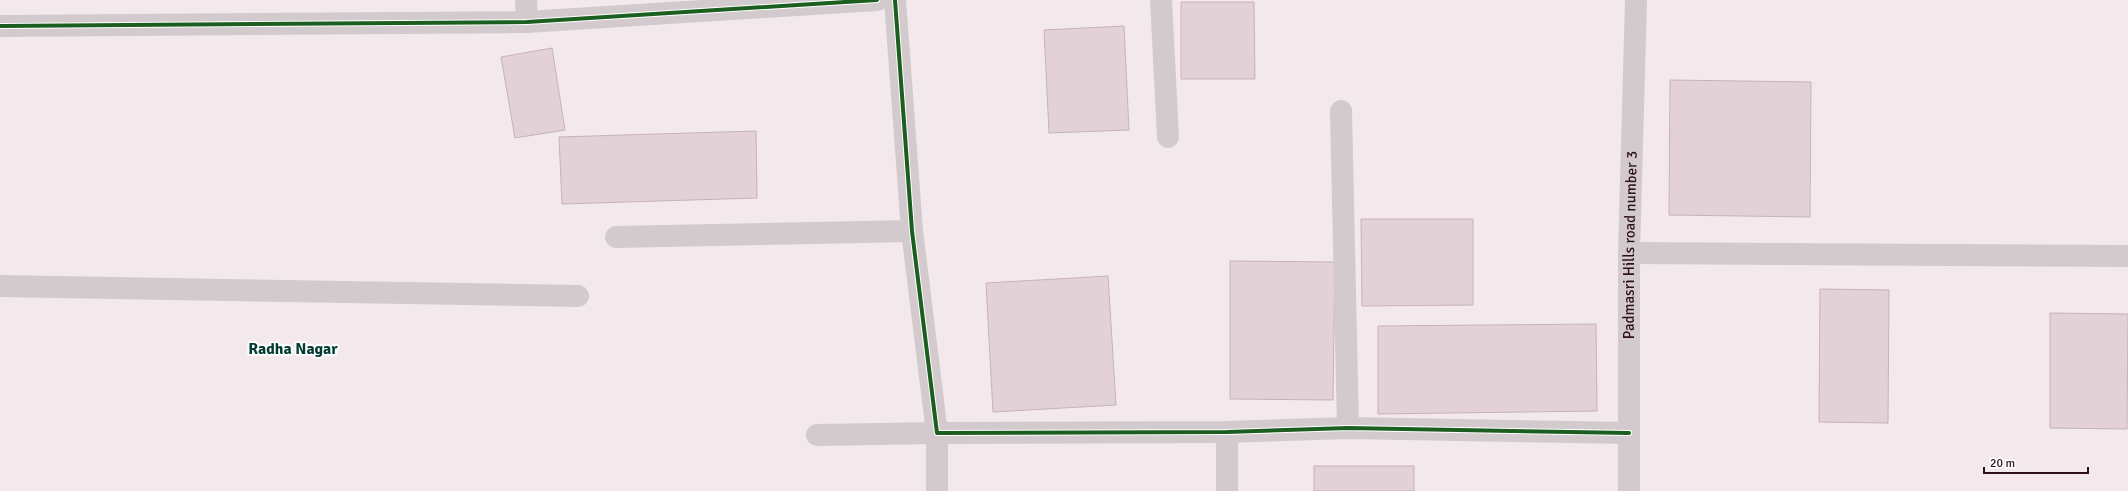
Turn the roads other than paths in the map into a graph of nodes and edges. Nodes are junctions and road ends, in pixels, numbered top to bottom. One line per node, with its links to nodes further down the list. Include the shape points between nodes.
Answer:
1 (526, 0): 6 (street)
2 (877, 0): 6 (street)
3 (895, 0): 10 (street)
4 (1161, 0): 9 (street)
5 (1636, 0): 12 (street, Padmasri Hills road number 3)
6 (527, 22): 7 (street)
7 (0, 26)
8 (1341, 111): 16 (street)
9 (1168, 137)
10 (912, 231): 11 (street); 18 (street)
11 (616, 237)
12 (1629, 254): 13 (street); 19 (street, Padmasri Hills road number 3)
13 (2128, 256)
14 (0, 286): 15 (street)
15 (578, 296)
16 (1348, 428): 17 (street); 19 (street)
17 (1227, 432): 18 (street); 22 (street)
18 (937, 433): 20 (street); 21 (street)
19 (1629, 433): 23 (street, Padmasri Hills road number 3)
20 (817, 435)
21 (937, 491)
22 (1227, 491)
23 (1629, 491)

